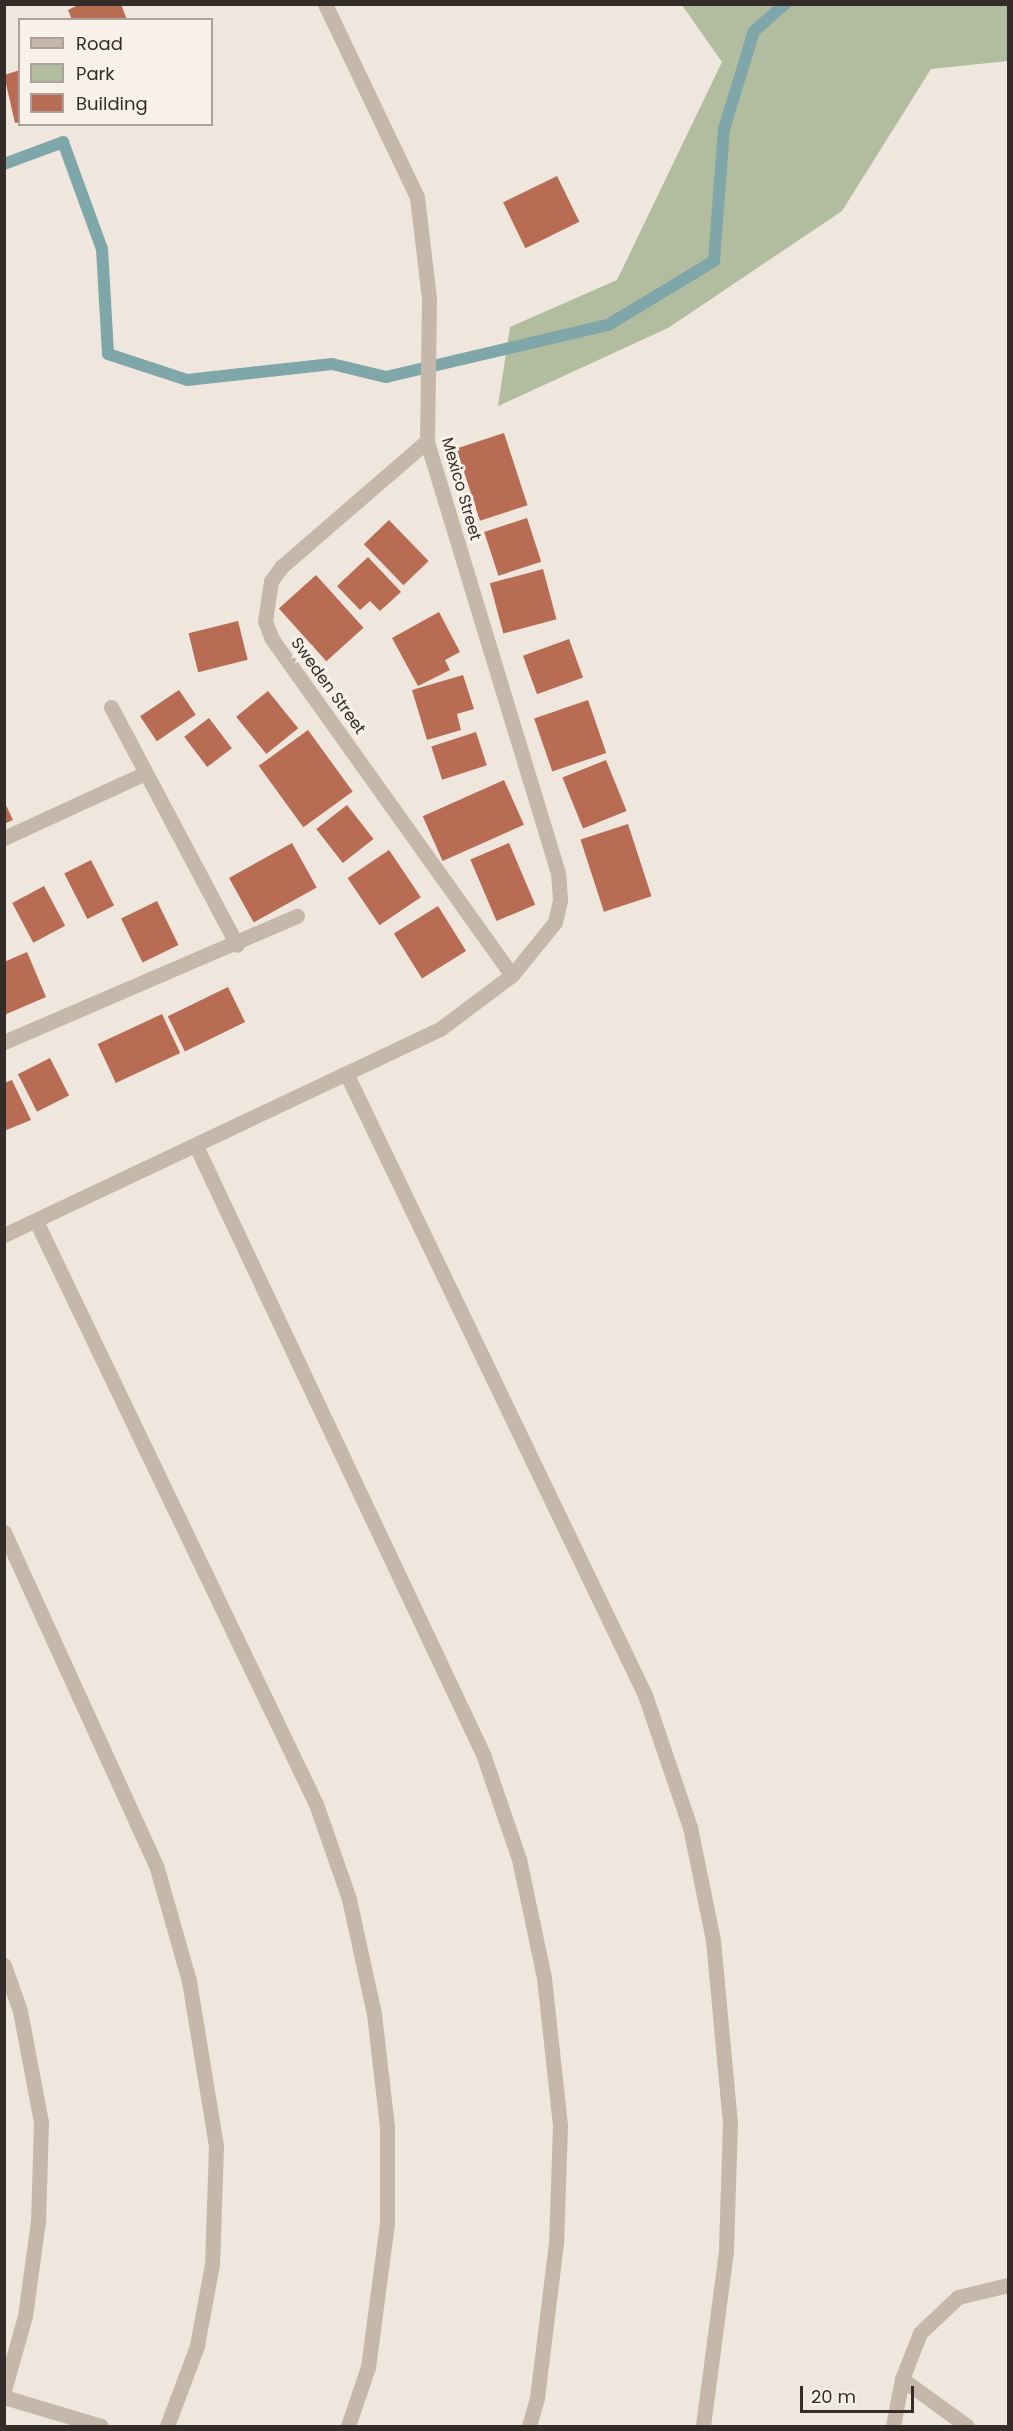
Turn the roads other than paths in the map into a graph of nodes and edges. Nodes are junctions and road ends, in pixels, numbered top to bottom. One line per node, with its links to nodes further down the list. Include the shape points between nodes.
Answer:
1 (325, 4): 2 (street, Mexico Street, via 417,196 429,298)
2 (427, 441): 8 (street, Mexico Street, via 558,873 561,900 555,922); 8 (street, Sweden Street, via 282,566 271,581 265,621 272,639)
3 (111, 707): 4 (street)
4 (145, 773): 5 (street); 7 (street)
5 (4, 838)
6 (297, 916): 7 (street)
7 (237, 945): 9 (street)
8 (512, 975): 10 (street, Mexico Street, via 440,1029)
9 (4, 1042)
10 (347, 1076): 11 (street, Mexico Street); 24 (street, via 645,1695 690,1827 712,1940 730,2122 726,2251)
11 (196, 1146): 12 (street, Mexico Street); 23 (street, via 483,1754 519,1859 544,1978 560,2126 556,2242 537,2398)
12 (36, 1221): 13 (street, Mexico Street); 22 (street, via 316,1804 349,1899 377,2036 387,2126 387,2223 368,2367)
13 (4, 1235)
14 (4, 1532): 21 (street, via 156,1864 189,1981 216,2146 212,2252 197,2346)
15 (4, 1965): 18 (street, via 20,2011 41,2122 35,2242 25,2316)
16 (1008, 2285): 17 (street, via 958,2297 920,2333)
17 (902, 2379): 25 (street); 26 (street)
18 (4, 2390)
19 (4, 2397): 20 (street)
20 (101, 2427)
21 (167, 2427)
22 (348, 2427)
23 (529, 2427)
24 (703, 2427)
25 (893, 2427)
26 (967, 2427)

